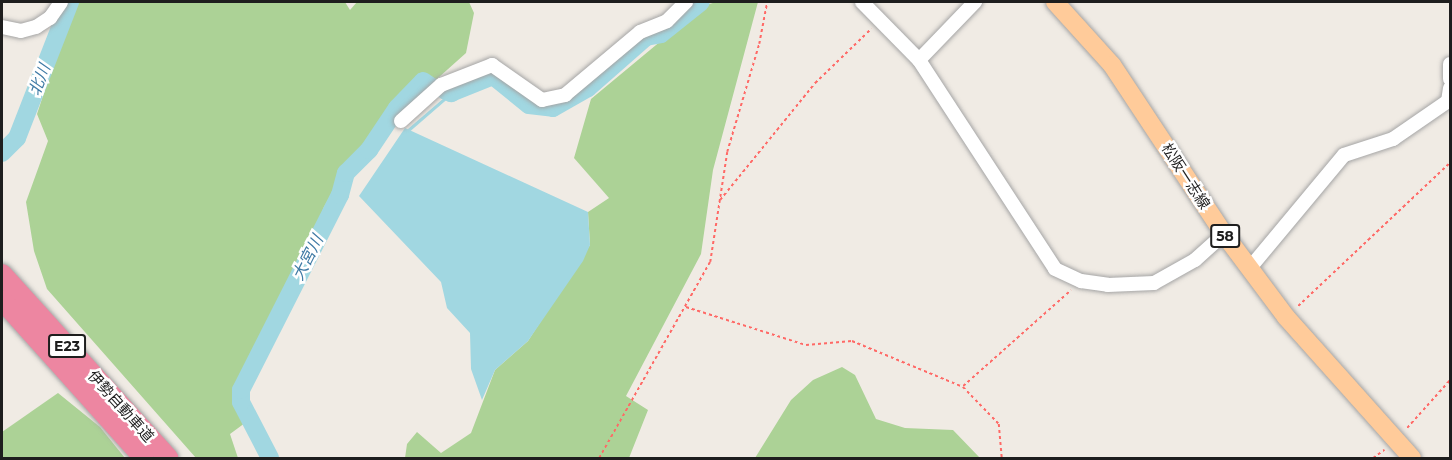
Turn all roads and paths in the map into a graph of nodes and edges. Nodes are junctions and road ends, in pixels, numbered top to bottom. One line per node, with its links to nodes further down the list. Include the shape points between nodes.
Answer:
1 (62, 2): 8 (street, via 50,18 36,27 21,31)
2 (767, 2): 15 (path, via 759,44 727,152)
3 (862, 2): 7 (street)
4 (975, 2): 9 (street)
5 (1055, 2): 16 (main road, 松阪一志線 / 58, via 1112,65)
6 (680, 3): 13 (street, via 667,21 640,32 565,95 542,100 492,65 441,86)
7 (879, 21): 9 (street); 15 (path, via 815,83)
8 (2, 27)
9 (919, 60): 19 (street, via 1055,269)
10 (1450, 64): 11 (street)
11 (1450, 79)
12 (1450, 88): 17 (street, via 1448,101 1393,139 1344,155)
13 (401, 121)
14 (1450, 163): 22 (path)
15 (720, 201): 21 (path, via 711,262)
16 (1224, 234): 17 (main road, 松阪一志線 / 58); 19 (street, via 1195,260 1154,283 1108,285)
17 (1249, 269): 22 (main road, 松阪一志線 / 58)
18 (2, 274): 25 (highway, 伊勢自動車道 / E23)
19 (1081, 281): 24 (path)
20 (2, 300): 25 (highway, 伊勢自動車道 / E23)
21 (686, 307): 24 (path, via 806,345 852,341); 29 (path)
22 (1286, 317): 26 (main road, 松阪一志線 / 58)
23 (1450, 380): 26 (path)
24 (963, 387): 30 (path, via 999,424)
25 (125, 423): 27 (highway, 伊勢自動車道 / E23); 28 (highway, 伊勢自動車道 / E23)
26 (1397, 439): 31 (main road, 松阪一志線 / 58)
27 (144, 459)
28 (168, 459)
29 (599, 459)
30 (1002, 459)
31 (1412, 459)

